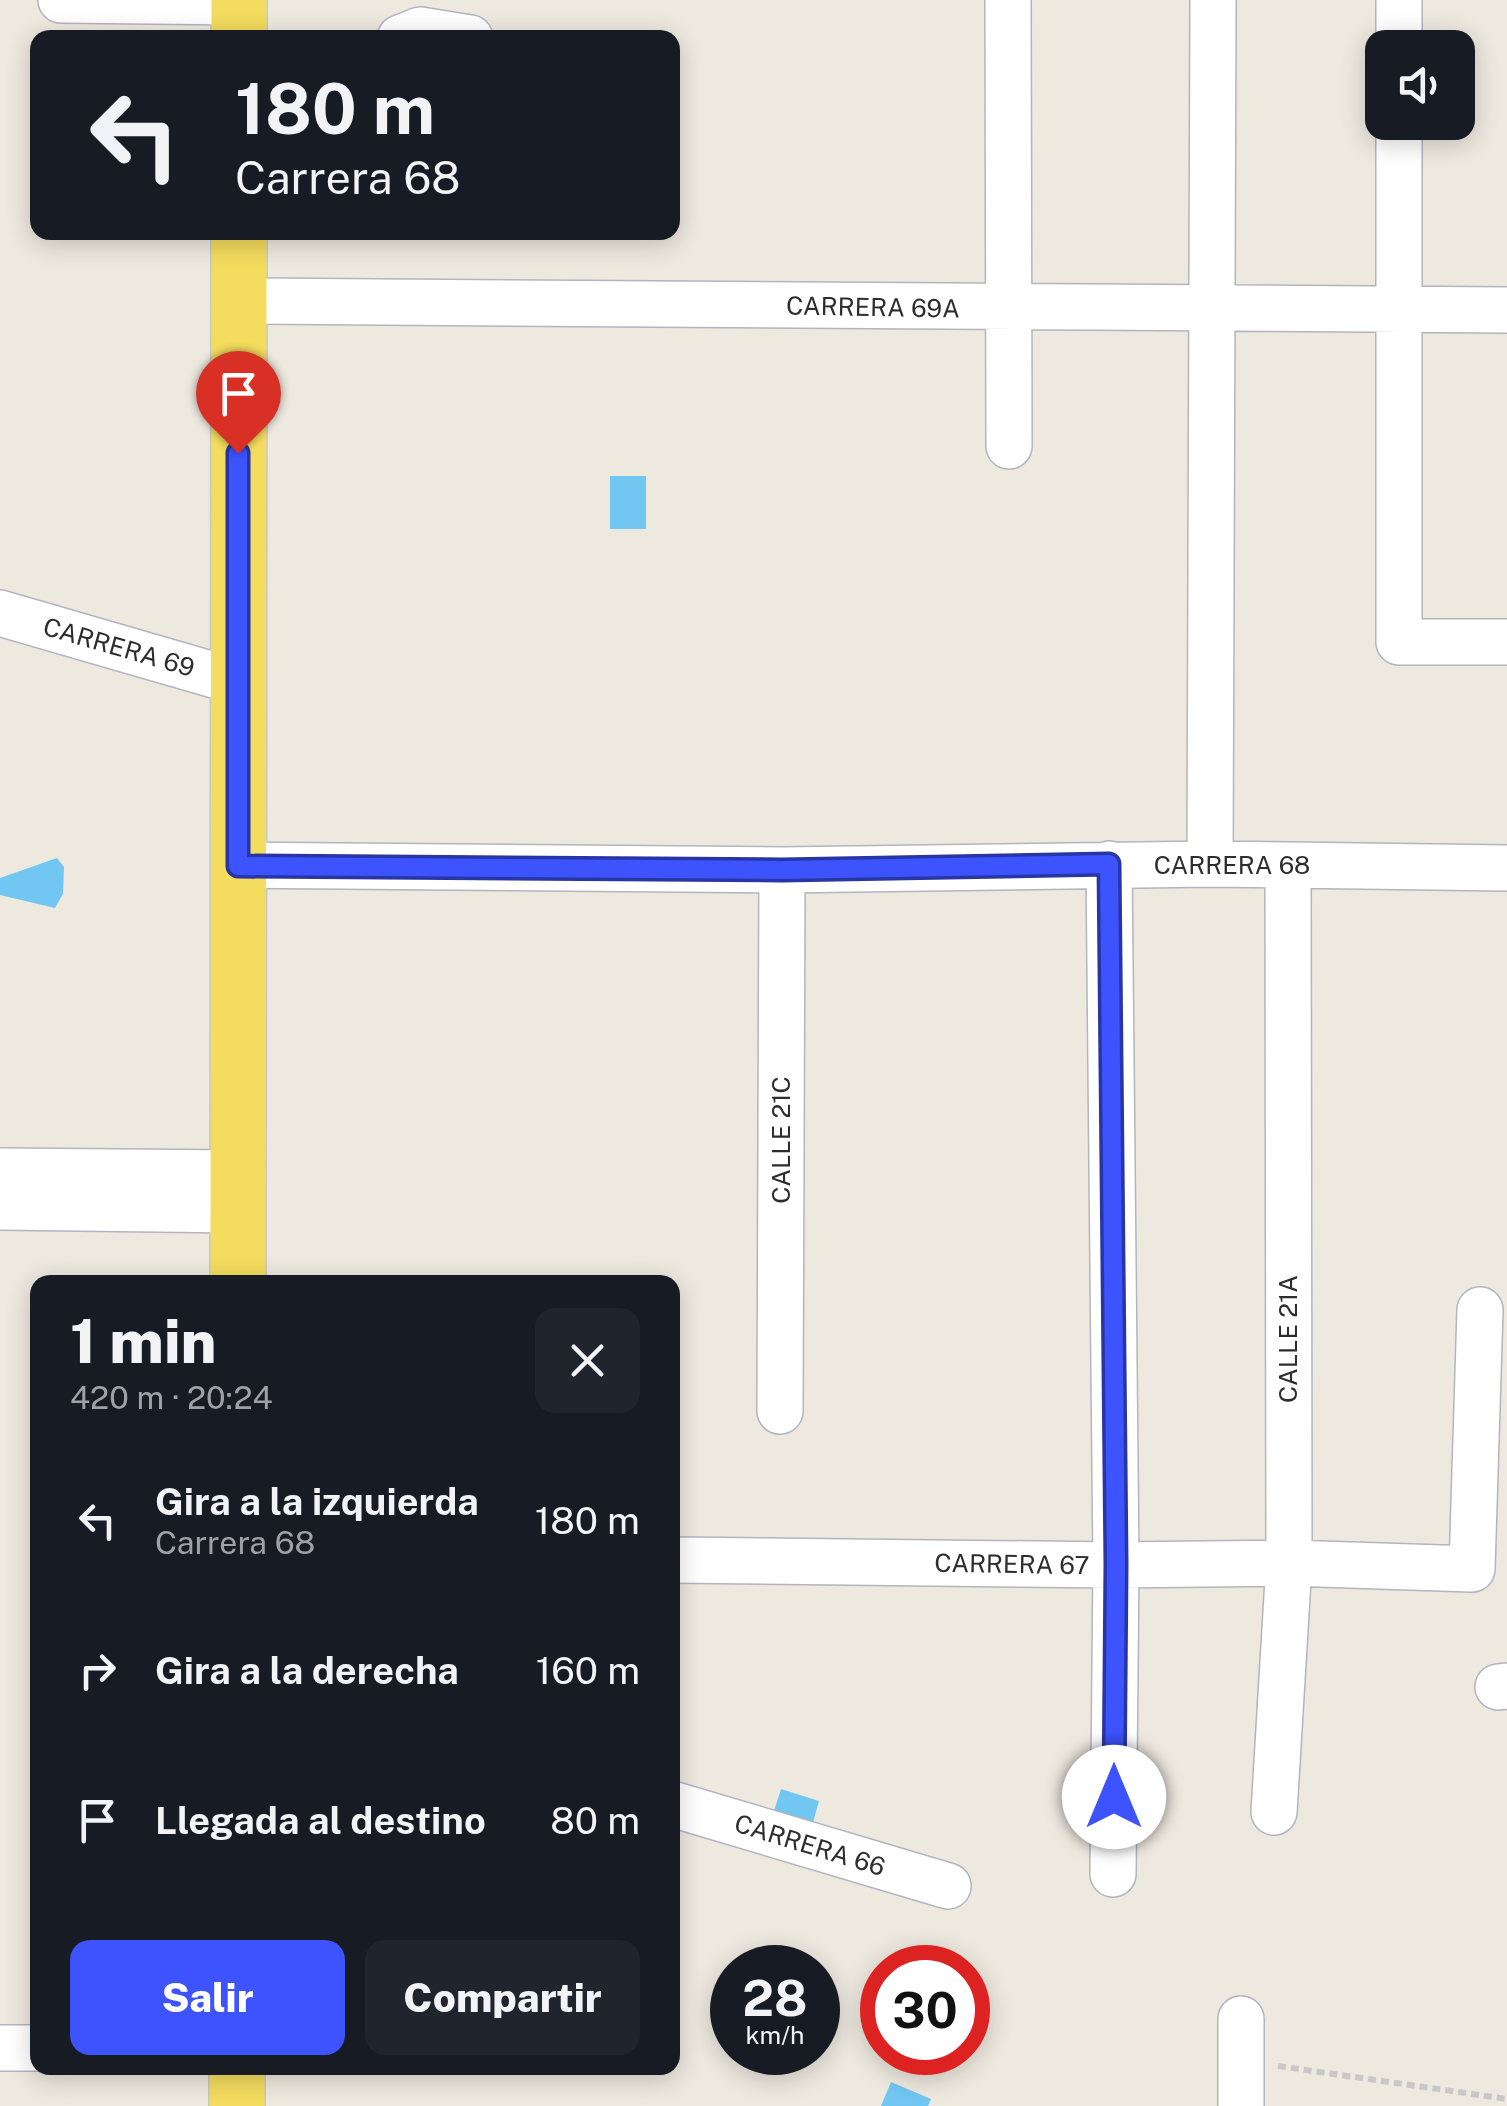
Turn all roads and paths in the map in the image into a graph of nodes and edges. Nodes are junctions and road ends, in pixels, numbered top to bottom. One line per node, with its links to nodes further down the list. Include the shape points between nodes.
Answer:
1 (62, 0): 5 (street)
2 (1008, 0): 10 (street)
3 (1213, 0): 11 (street)
4 (1399, 0): 6 (street)
5 (239, 13)
6 (1399, 30)
7 (1399, 140): 12 (street)
8 (238, 240): 9 (main road)
9 (238, 301): 10 (street, CARRERA 69A); 17 (main road)
10 (1007, 309): 11 (street, CARRERA 69A); 14 (street)
11 (1212, 309): 12 (street, CARRERA 69A); 19 (street)
12 (1398, 310): 13 (street, CARRERA 69A); 16 (street, via 1399,642)
13 (1507, 310)
14 (1009, 446)
15 (0, 613): 17 (street, CARRERA 69)
16 (1507, 642)
17 (238, 682): 20 (main road)
18 (1109, 864): 19 (street, CARRERA 68); 23 (street, CARRERA 68); 32 (street)
19 (1210, 864): 21 (street, CARRERA 68)
20 (238, 866): 23 (street, CARRERA 68); 25 (main road)
21 (1288, 866): 22 (street, CARRERA 68); 31 (street, CALLE 21A)
22 (1507, 868)
23 (782, 870): 29 (street, CALLE 21C)
24 (0, 1171): 25 (street)
25 (238, 1192): 26 (street); 27 (main road)
26 (0, 1207)
27 (238, 1275)
28 (1480, 1310): 31 (street, CARRERA 67, via 1472,1570)
29 (780, 1411)
30 (680, 1560): 32 (street, CARRERA 67)
31 (1289, 1563): 32 (street, CARRERA 67); 34 (street, CALLE 21A)
32 (1116, 1565): 35 (street)
33 (680, 1806): 36 (street, CARRERA 66)
34 (1274, 1812)
35 (1114, 1874)
36 (948, 1886)
37 (1242, 2040): 41 (path); 43 (street)
38 (0, 2048): 39 (street)
39 (30, 2048)
40 (238, 2075): 42 (main road)
41 (1507, 2099)
42 (237, 2106)
43 (1242, 2106)

